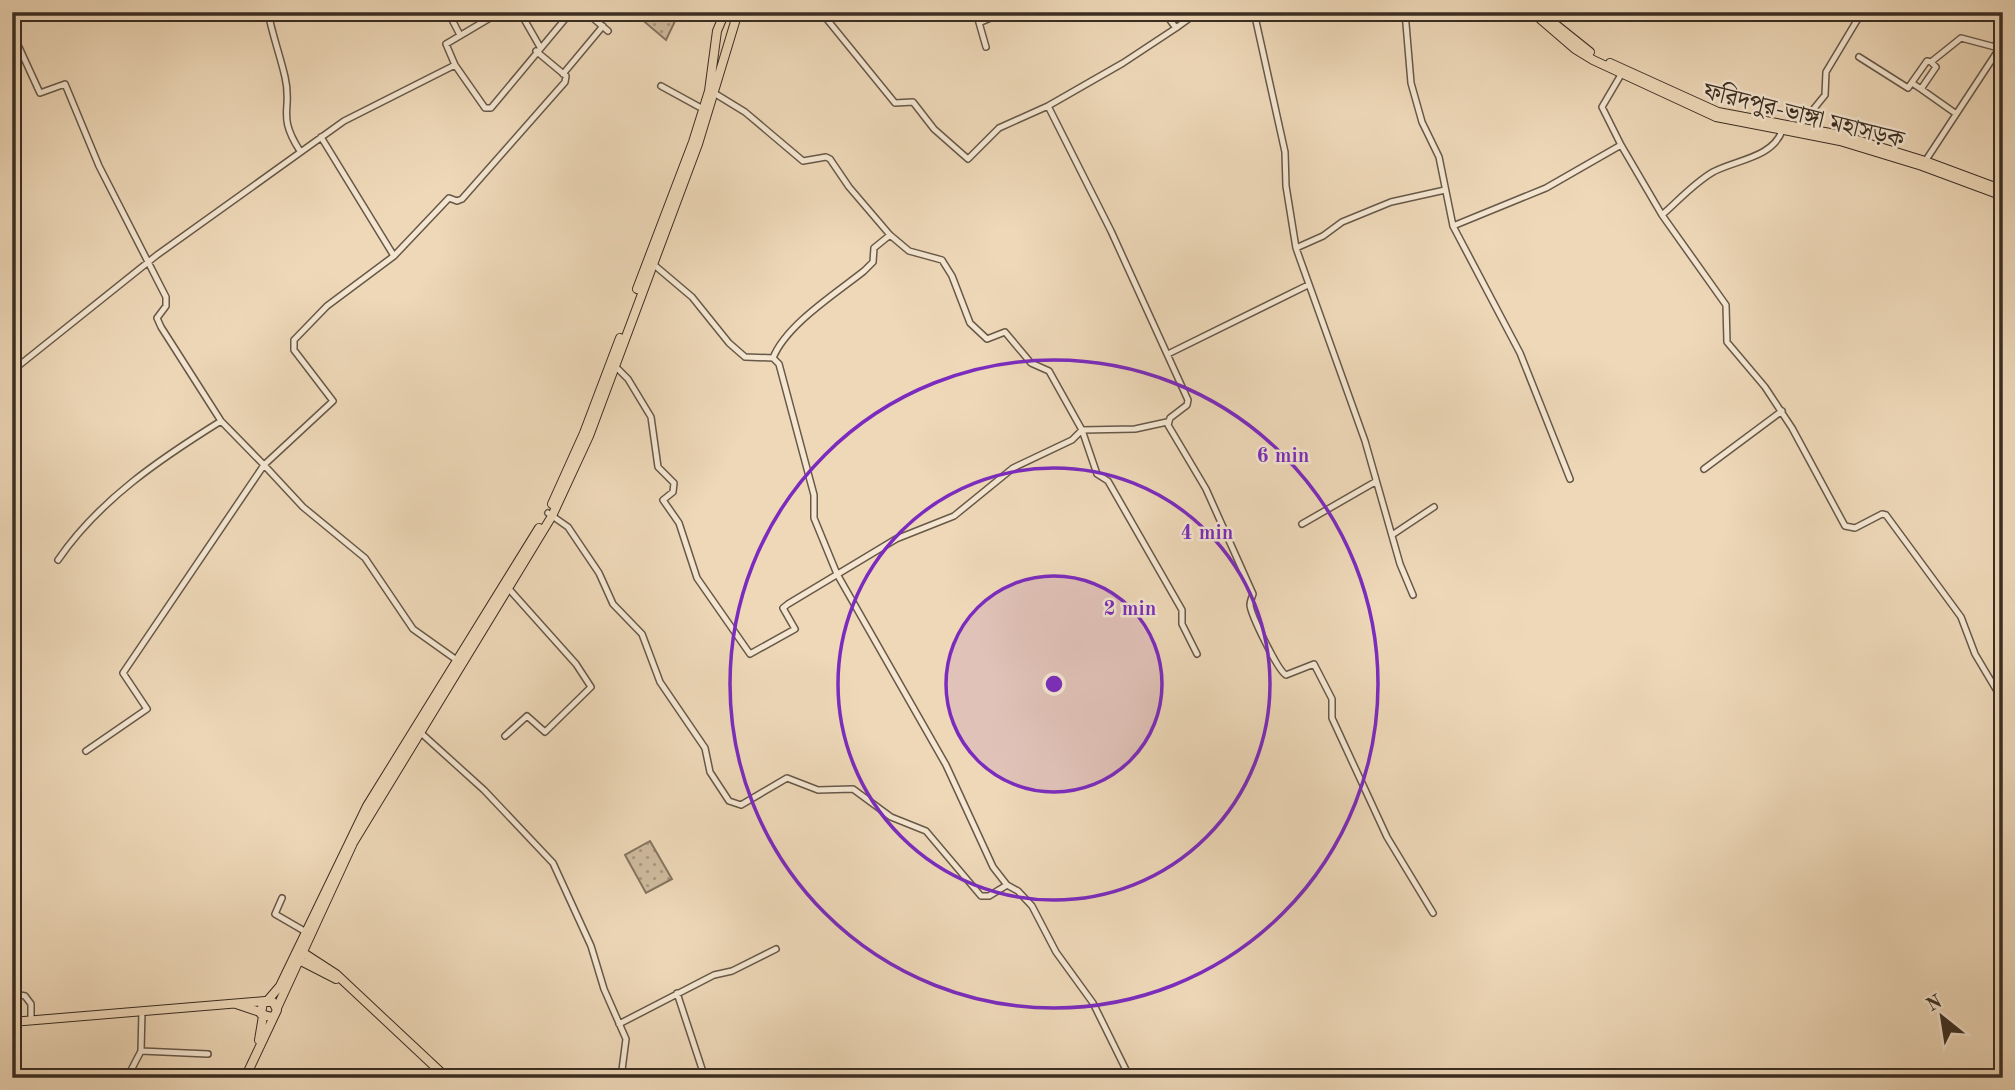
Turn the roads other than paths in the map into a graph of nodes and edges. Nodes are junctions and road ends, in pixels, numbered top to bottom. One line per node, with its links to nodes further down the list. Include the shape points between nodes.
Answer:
1 (268, 12): 45 (street, via 286,80 286,127)
2 (448, 12): 24 (street)
3 (485, 12): 20 (street)
4 (500, 12): 20 (street)
5 (520, 12): 27 (street)
6 (571, 12): 27 (street)
7 (586, 12): 33 (street, via 606,28)
8 (725, 12): 38 (highway, via 712,51)
9 (821, 12): 39 (street, via 895,103 913,102 966,159 999,128)
10 (976, 12): 21 (street)
11 (1005, 12): 21 (street)
12 (1164, 12): 22 (street)
13 (1198, 12): 22 (street)
14 (1254, 12): 53 (street, via 1285,152)
15 (1405, 12): 47 (street, via 1411,83 1422,122 1439,157)
16 (1532, 12): 32 (highway, ফরিদপুর-ভাঙ্গা মহাসড়ক, via 1575,49)
17 (1540, 12): 32 (highway, ফরিদপুর-ভাঙ্গা মহাসড়ক, via 1578,45)
18 (1862, 12): 42 (street, via 1826,72 1825,95)
19 (738, 13): 37 (highway)
20 (489, 19): 24 (street)
21 (981, 22): 26 (street)
22 (1176, 28): 39 (street)
23 (12, 32): 55 (street, via 40,93 65,85 99,166)
24 (460, 35): 31 (street, via 445,46)
25 (2003, 40): 28 (street, via 1997,42)
26 (986, 47)
27 (538, 49): 31 (street, via 488,109); 33 (street)
28 (1998, 51): 30 (street, via 1963,38); 40 (street)
29 (1859, 57): 34 (street, via 1908,88)
30 (1931, 62): 34 (street, via 1927,61); 36 (street, via 1936,67)
31 (455, 65): 43 (street, via 363,110)
32 (1622, 73): 41 (highway, ফরিদপুর-ভাঙ্গা মহাসড়ক, via 1716,117); 42 (highway, ফরিদপুর-ভাঙ্গা মহাসড়ক, via 1718,112); 44 (street, via 1602,107)
33 (563, 74): 54 (street, via 565,82 463,199 449,198)
34 (1912, 83): 36 (street)
35 (661, 86): 38 (street)
36 (1921, 89): 40 (street)
37 (714, 93): 38 (highway); 52 (street, via 745,112 803,161 830,159)
38 (706, 105): 56 (highway)
39 (1048, 106): 59 (street)
40 (1955, 113): 46 (street)
41 (1782, 131): 42 (highway, ফরিদপুর-ভাঙ্গা মহাসড়ক); 50 (street, via 1775,142 1749,159 1715,171)
42 (1798, 131): 46 (highway, ফরিদপুর-ভাঙ্গা মহাসড়ক)
43 (321, 137): 45 (street); 54 (street)
44 (1621, 145): 50 (street); 51 (street, via 1546,187)
45 (300, 151): 55 (street)
46 (1924, 163): 48 (highway, ফরিদপুর-ভাঙ্গা মহাসড়ক); 49 (highway, ফরিদপুর-ভাঙ্গা মহাসড়ক)
47 (1445, 190): 51 (street); 53 (street, via 1391,202)
48 (2003, 190)
49 (2003, 196)
50 (1662, 215): 63 (street, via 1726,305 1727,342)
51 (1453, 226): 70 (street, via 1512,337)
52 (890, 235): 60 (street, via 874,248 873,262 864,271 791,329); 66 (street, via 906,249 942,260 970,323 987,339 1005,332 1031,363 1049,371)
53 (1296, 248): 57 (street)
54 (394, 256): 68 (street, via 327,306 294,340 295,350 333,401)
55 (149, 261): 62 (street); 64 (street, via 169,302 157,318)
56 (650, 262): 58 (highway); 60 (street, via 692,297 745,357)
57 (1308, 285): 59 (street); 71 (street, via 1365,441)
58 (628, 321): 61 (highway); 67 (highway)
59 (1168, 354): 65 (street, via 1189,402)
60 (773, 358): 78 (street, via 782,372 814,495 814,518)
61 (615, 366): 67 (highway); 78 (street, via 651,417 658,467 674,483 673,492 663,500 679,523 697,578 748,652 752,654 793,630 784,607)
62 (12, 370)
63 (1782, 411): 69 (street); 84 (street, via 1845,526 1855,528 1886,515 1961,617 1975,654)
64 (221, 421): 68 (street); 77 (street, via 124,489 87,523)
65 (1167, 422): 66 (street, via 1135,429); 94 (street, via 1230,540 1253,594 1250,607 1277,666 1286,675 1314,664 1332,699 1332,718 1387,837)
66 (1082, 430): 78 (street, via 1072,440 1013,468 954,516 896,539); 82 (street, via 1097,474 1108,481 1172,591)
67 (586, 435): 73 (highway)
68 (264, 465): 83 (street, via 303,507 365,558 413,629); 90 (street, via 123,673 147,709)
69 (1704, 469)
70 (1570, 480)
71 (1375, 482): 74 (street); 75 (street)
72 (1434, 507): 75 (street)
73 (550, 514): 76 (highway); 92 (street, via 573,534 613,604 642,634 660,682 705,748 710,772 729,801 741,805 787,778 818,790 853,789 891,817 926,831 981,896)
74 (1301, 524)
75 (1392, 535): 80 (street)
76 (529, 551): 79 (highway); 81 (highway)
77 (58, 560)
78 (837, 574): 92 (street, via 909,696 985,852)
79 (509, 589): 81 (highway); 89 (street, via 591,687 545,732 527,716)
80 (1413, 595)
81 (479, 634): 83 (highway); 86 (highway)
82 (1197, 654)
83 (458, 662): 86 (highway)
84 (2003, 701)
85 (2003, 710): 87 (street, via 1998,719)
86 (424, 723): 88 (highway); 91 (highway)
87 (2003, 727)
88 (421, 733): 91 (highway); 107 (street, via 484,790 553,863 591,946)
89 (505, 736)
90 (86, 751)
91 (403, 755): 95 (highway, via 348,841); 97 (highway, via 353,843)
92 (1007, 886): 116 (street, via 1032,906 1056,952 1093,1003)
93 (282, 898): 95 (street, via 275,914)
94 (1433, 913)
95 (306, 932): 97 (highway)
96 (776, 949): 98 (street)
97 (299, 955): 100 (highway); 103 (highway); 113 (highway, via 343,981)
98 (677, 993): 107 (street); 115 (street)
99 (20, 995): 105 (street, via 31,1004)
100 (266, 1001): 101 (highway); 103 (highway); 104 (highway)
101 (232, 1003): 102 (highway); 104 (highway)
102 (142, 1011): 105 (highway); 109 (street)
103 (275, 1012): 104 (highway); 108 (highway)
104 (261, 1014): 108 (highway)
105 (31, 1021): 106 (highway)
106 (12, 1022)
107 (619, 1024): 114 (street, via 626,1040)
108 (258, 1046): 112 (highway)
109 (141, 1051): 110 (street); 111 (street)
110 (208, 1054)
111 (127, 1078)
112 (245, 1078)
113 (447, 1078)
114 (624, 1078)
115 (705, 1078)
116 (1130, 1078)

